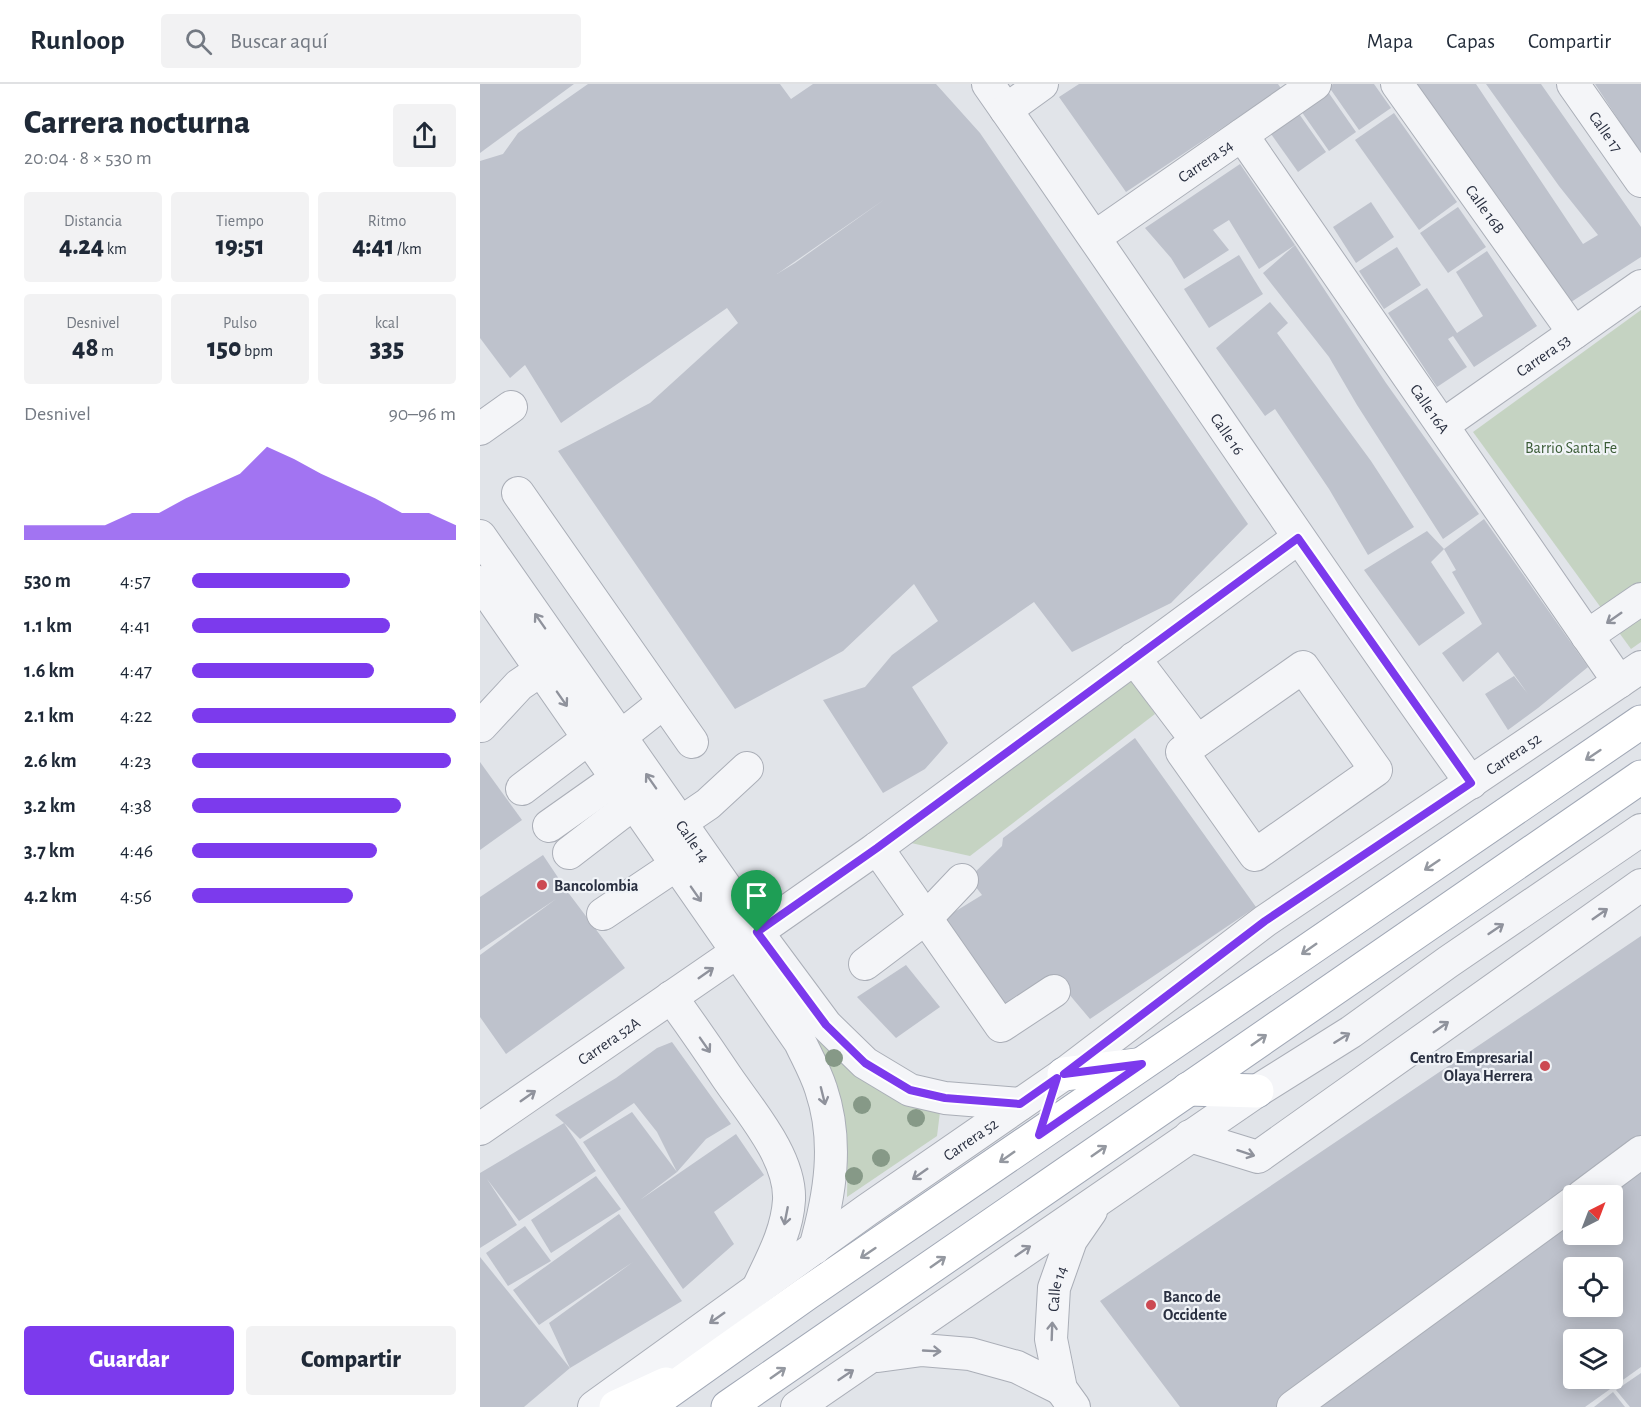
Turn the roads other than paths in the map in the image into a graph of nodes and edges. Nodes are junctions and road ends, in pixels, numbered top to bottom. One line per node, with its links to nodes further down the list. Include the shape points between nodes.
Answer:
1 (988, 84): 6 (street, Calle 16)
2 (1042, 84): 6 (street)
3 (1315, 84): 7 (street, Carrera 54)
4 (1397, 84): 11 (street, Calle 16B)
5 (1573, 84): 8 (street, Calle 17)
6 (1006, 110): 9 (street, Calle 16)
7 (1242, 135): 9 (street, Carrera 54); 13 (street, Calle 16A)
8 (1641, 180)
9 (1095, 237): 17 (street, Calle 16)
10 (1641, 286): 11 (street, Carrera 53)
11 (1574, 333): 13 (street, Carrera 53)
12 (512, 407): 14 (street)
13 (1443, 425): 21 (street, Calle 16A)
14 (480, 429)
15 (518, 493): 25 (street)
16 (480, 536): 28 (street, Calle 14, one-way to 16)
17 (1298, 538): 22 (street, Carrera 52A); 35 (street, Calle 16)
18 (480, 582): 20 (street, Calle 14)
19 (1641, 599): 21 (street, one-way to 21)
20 (489, 614): 23 (street, Calle 14)
21 (1587, 636): 24 (street, Calle 16A)
22 (1134, 658): 30 (street); 41 (street, Carrera 52A)
23 (541, 670): 27 (street, via 519,686); 29 (street, Calle 14, one-way to 29)
24 (1630, 674): 35 (street, Carrera 52)
25 (663, 703): 28 (street); 31 (street)
26 (1641, 722): 52 (main road, one-way to 52)
27 (481, 726)
28 (620, 737): 38 (street, Calle 14, one-way to 28)
29 (589, 738): 34 (street, Calle 14); 36 (street)
30 (1197, 741): 30 (street, via 1182,752 1255,855 1376,770 1303,667)
31 (692, 742)
32 (747, 768): 38 (street, via 708,804)
33 (1641, 777): 54 (main road, one-way to 33)
34 (616, 778): 37 (street, Calle 14); 39 (street)
35 (1471, 783): 53 (street, Carrera 52, via 1265,921)
36 (522, 789)
37 (634, 803): 42 (street); 43 (street, Calle 14)
38 (680, 823): 48 (street, Calle 14)
39 (549, 826)
40 (1641, 830): 55 (street, one-way to 40, via 1351,1032)
41 (877, 848): 47 (street); 48 (street, Carrera 52A)
42 (569, 853)
43 (676, 865): 46 (street); 48 (street, Calle 14, one-way to 48)
44 (962, 880): 47 (street)
45 (1641, 885): 59 (street, one-way to 45, via 1258,1157)
46 (603, 914)
47 (926, 918): 49 (street); 50 (street, via 1001,1026)
48 (747, 942): 51 (street, Carrera 52A, one-way to 48); 56 (street, Calle 14, via 865,1063 910,1090 945,1098); 64 (street, Calle 14, one-way to 64, via 821,1088 831,1133 832,1165)
49 (865, 964)
50 (1054, 991)
51 (672, 997): 57 (street, Carrera 52A, one-way to 51); 65 (street, one-way to 65, via 761,1127 787,1180 787,1215 779,1245)
52 (1142, 1064): 53 (main road); 58 (main road)
53 (1060, 1076): 56 (street, Carrera 52); 58 (main road)
54 (1188, 1089): 55 (main road); 72 (main road, one-way to 54)
55 (1257, 1091): 59 (street)
56 (1020, 1104): 64 (street, Carrera 52, one-way to 64)
57 (480, 1129)
58 (1039, 1135): 67 (main road, one-way to 67)
59 (1190, 1136): 62 (street)
60 (1641, 1152): 61 (street)
61 (1597, 1185)
62 (1100, 1198): 66 (street, one-way to 62); 68 (street, Calle 14, one-way to 62, via 1051,1339 1054,1288 1071,1240)
63 (1563, 1210): 74 (street)
64 (815, 1248): 65 (street, Carrera 52)
65 (756, 1291): 69 (street, Carrera 52, one-way to 69)
66 (874, 1356): 68 (street, Calle 14, one-way to 68, via 922,1350 970,1354 1017,1367); 73 (street, one-way to 66)
67 (706, 1366): 70 (main road); 71 (main road)
68 (1067, 1398)
69 (594, 1407)
70 (616, 1407)
71 (647, 1407)
72 (729, 1407)
73 (797, 1407)
74 (1293, 1407)

